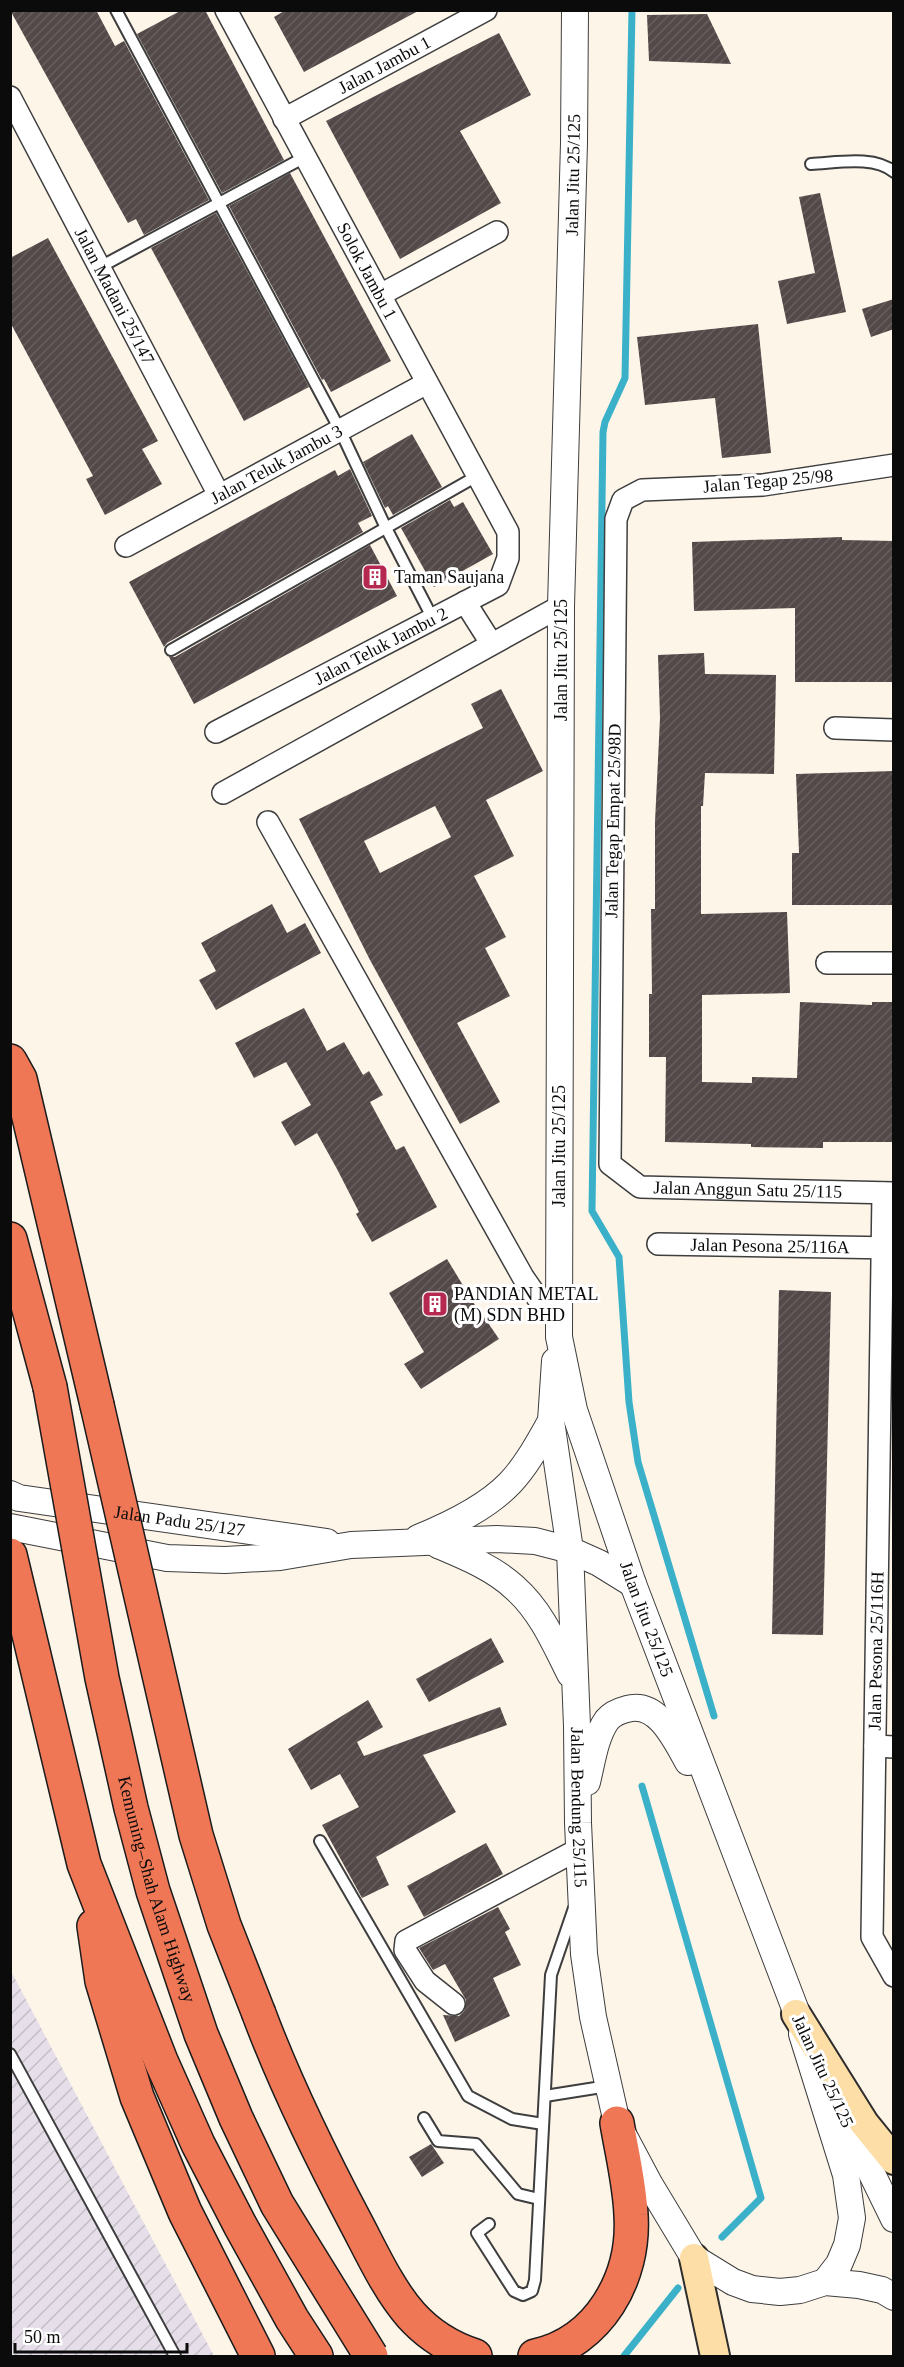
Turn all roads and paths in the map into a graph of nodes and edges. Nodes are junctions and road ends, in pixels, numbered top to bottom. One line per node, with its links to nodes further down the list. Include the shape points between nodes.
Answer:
1 (116, 10): 10 (lane)
2 (226, 10): 6 (street, Solok Jambu 1)
3 (486, 10): 6 (street, Jalan Jambu 1)
4 (575, 10): 24 (street, Jalan Jitu 25/125)
5 (10, 97): 12 (street, Jalan Madani 25/147)
6 (284, 118): 7 (street, Solok Jambu 1)
7 (305, 157): 10 (lane); 13 (street, Solok Jambu 1)
8 (812, 164): 9 (lane, via 872,162)
9 (894, 172)
10 (218, 204): 12 (lane); 15 (lane)
11 (497, 232): 13 (street)
12 (100, 267): 19 (street, Jalan Madani 25/147)
13 (380, 295): 14 (street, Solok Jambu 1)
14 (427, 383): 15 (street, Jalan Teluk Jambu 3); 17 (street, Solok Jambu 1)
15 (340, 430): 19 (street, Jalan Teluk Jambu 3); 20 (lane)
16 (894, 465): 18 (street, Jalan Tegap 25/98, via 763,485)
17 (477, 476): 20 (lane); 21 (street, Solok Jambu 1)
18 (642, 490): 36 (street, Jalan Tegap Empat 25/98D, via 623,500 616,519)
19 (219, 495): 22 (street, Jalan Teluk Jambu 3)
20 (386, 528): 25 (lane); 27 (lane)
21 (508, 532): 23 (street, Jalan Teluk Jambu 2, via 508,558 498,585)
22 (126, 546)
23 (465, 602): 25 (street, Jalan Teluk Jambu 2); 26 (street)
24 (561, 606): 26 (street); 41 (street, Jalan Jitu 25/125)
25 (433, 619): 30 (street, Jalan Teluk Jambu 2)
26 (491, 643): 31 (street)
27 (171, 650)
28 (835, 728): 29 (street)
29 (894, 730)
30 (216, 732)
31 (223, 793)
32 (267, 822): 41 (street, via 523,1278 541,1303)
33 (827, 963): 34 (street)
34 (894, 963)
35 (10, 1061): 81 (highway, bridge, via 20,1078 196,1835 224,1925 312,2140 378,2264 425,2329 443,2343)
36 (610, 1164): 37 (street, Jalan Anggun Satu 25/115, via 640,1187)
37 (888, 1193): 40 (street, Jalan Pesona 25/116H)
38 (10, 1239): 80 (highway, Kemuning–Shah Alam Highway, bridge, via 50,1387 102,1678 157,1902 201,2034 236,2118 278,2204)
39 (658, 1244): 40 (street, Jalan Pesona 25/116A)
40 (888, 1248): 44 (street, Jalan Pesona 25/116H)
41 (559, 1307): 42 (street, Jalan Jitu 25/125)
42 (559, 1337): 43 (street, Jalan Bendung 25/115); 52 (street, Jalan Jitu 25/125, via 574,1410)
43 (551, 1421): 49 (street, via 510,1483 446,1526); 50 (street, Jalan Bendung 25/115)
44 (886, 1456): 54 (street, Jalan Pesona 25/116H)
45 (10, 1494): 48 (street, Jalan Padu 25/127)
46 (10, 1527): 48 (street, Jalan Padu 25/127, via 167,1558 280,1557)
47 (432, 1543): 49 (street, Jalan Padu 25/127); 50 (street, Jalan Padu 25/127, via 525,1540); 53 (street, via 466,1556 515,1587 534,1608)
48 (351, 1545): 49 (street, Jalan Padu 25/127)
49 (404, 1545)
50 (570, 1550): 52 (street, Jalan Padu 25/127); 53 (street, Jalan Bendung 25/115)
51 (10, 1555): 59 (highway)
52 (633, 1584): 55 (street, Jalan Jitu 25/125)
53 (574, 1682): 56 (street, Jalan Bendung 25/115)
54 (884, 1746): 61 (street, Jalan Pesona 25/116H, via 872,1937)
55 (723, 1819): 56 (street, via 669,1730 645,1710 630,1708 608,1719 599,1736); 63 (street, Jalan Jitu 25/125)
56 (578, 1823): 58 (street, Jalan Bendung 25/115)
57 (320, 1841): 69 (lane, via 468,2096 512,2119)
58 (579, 1849): 60 (street, Jalan Bendung 25/115); 62 (street, via 406,1941 405,1950 426,1981)
59 (84, 1864): 78 (highway, via 102,1981 137,2097 185,2212); 79 (highway, via 198,2144 274,2288)
60 (581, 1887): 65 (street, Jalan Bendung 25/115, via 584,1954); 66 (lane, via 551,1975)
61 (894, 1976)
62 (454, 2004)
63 (796, 2014): 70 (main road, via 864,2123); 72 (street, Jalan Jitu 25/125); 75 (street, via 846,2175 852,2218 839,2264)
64 (10, 2054): 77 (lane)
65 (608, 2086): 66 (lane); 68 (street, Jalan Bendung 25/115)
66 (545, 2096): 69 (lane)
67 (424, 2118): 71 (lane, via 438,2141 476,2144 518,2194)
68 (617, 2123): 74 (street, Jalan Bendung 25/115); 82 (highway, via 631,2215 627,2266 617,2290 591,2326 577,2338)
69 (543, 2124): 71 (lane)
70 (894, 2160)
71 (540, 2199): 73 (lane, via 532,2291 523,2295 514,2292 477,2233)
72 (894, 2219)
73 (489, 2224)
74 (694, 2258): 75 (street, via 752,2289 780,2292); 83 (main road)
75 (825, 2282): 76 (street, via 882,2290)
76 (894, 2297)
77 (175, 2356)
78 (258, 2356)
79 (316, 2356)
80 (371, 2356)
81 (475, 2356)
82 (535, 2356)
83 (715, 2356)

